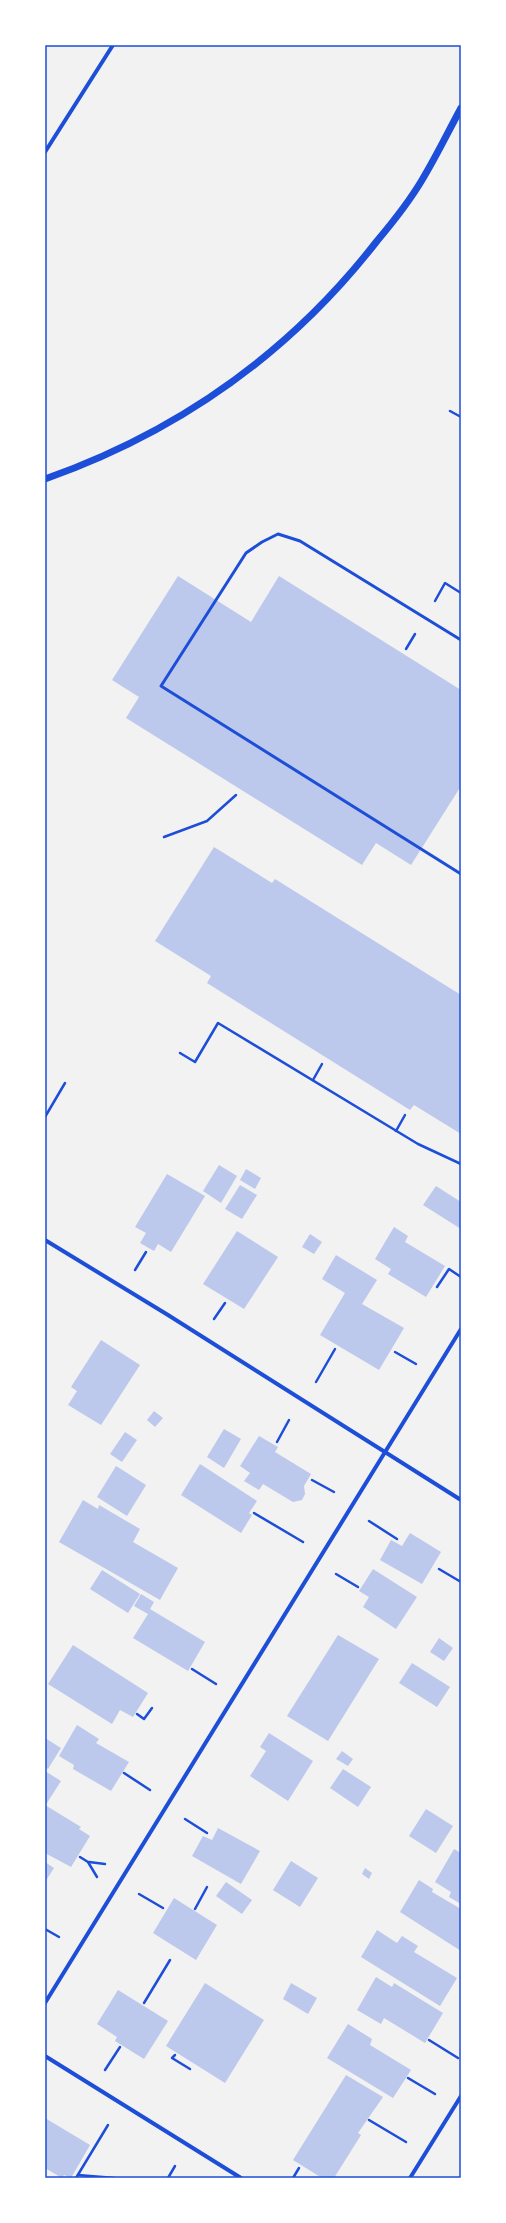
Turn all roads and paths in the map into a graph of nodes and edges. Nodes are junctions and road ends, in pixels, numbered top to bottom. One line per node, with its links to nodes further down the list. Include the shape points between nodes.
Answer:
1 (113, 45): 3 (street)
2 (461, 108): 6 (street, via 422,181 398,215 346,281 273,351 240,376 150,435 87,464)
3 (45, 152)
4 (450, 411): 5 (path)
5 (461, 417)
6 (45, 479)
7 (461, 640): 10 (lane, via 300,541 278,534 246,553 160,686)
8 (236, 795): 9 (path, via 207,821)
9 (164, 836)
10 (461, 874)
11 (180, 1052): 13 (path, via 195,1062 218,1023)
12 (322, 1064): 13 (path)
13 (313, 1080): 17 (path)
14 (65, 1083): 16 (path)
15 (405, 1115): 17 (path)
16 (45, 1117)
17 (396, 1131): 18 (path)
18 (461, 1164)
19 (45, 1240): 33 (street)
20 (146, 1252): 21 (path)
21 (135, 1270)
22 (461, 1277): 23 (path, via 449,1269)
23 (437, 1287)
24 (225, 1303): 25 (path)
25 (214, 1319)
26 (461, 1329): 33 (street)
27 (335, 1349): 30 (path)
28 (395, 1352): 29 (path)
29 (416, 1364)
30 (316, 1382)
31 (289, 1420): 32 (path)
32 (277, 1442)
33 (384, 1452): 36 (street); 64 (street)
34 (312, 1480): 35 (path)
35 (334, 1492)
36 (461, 1500)
37 (254, 1513): 40 (path)
38 (369, 1521): 39 (path)
39 (397, 1539)
40 (303, 1542)
41 (439, 1568): 43 (path)
42 (336, 1574): 44 (path)
43 (461, 1582)
44 (358, 1587)
45 (192, 1669): 46 (path)
46 (216, 1684)
47 (152, 1708): 48 (path, via 144,1719)
48 (137, 1714)
49 (124, 1773): 50 (path)
50 (150, 1790)
51 (185, 1819): 52 (path)
52 (207, 1833)
53 (80, 1857): 54 (path)
54 (88, 1862): 55 (path); 56 (path)
55 (105, 1864)
56 (97, 1877)
57 (207, 1887): 60 (path)
58 (139, 1894): 59 (path)
59 (163, 1908)
60 (195, 1909)
61 (45, 1929): 62 (path)
62 (60, 1937)
63 (170, 1960): 65 (path)
64 (45, 2003)
65 (144, 2003)
66 (429, 2040): 70 (path)
67 (120, 2047): 72 (path)
68 (175, 2055): 71 (path, via 172,2058)
69 (45, 2056): 84 (street)
70 (458, 2058)
71 (190, 2069)
72 (105, 2070)
73 (408, 2078): 74 (path)
74 (435, 2094)
75 (461, 2096): 86 (street)
76 (369, 2120): 78 (path)
77 (108, 2124): 81 (path)
78 (406, 2142)
79 (175, 2166): 83 (path)
80 (299, 2168): 85 (path)
81 (77, 2176): 82 (path)
82 (115, 2178)
83 (168, 2178)
84 (241, 2178)
85 (292, 2178)
86 (410, 2178)

